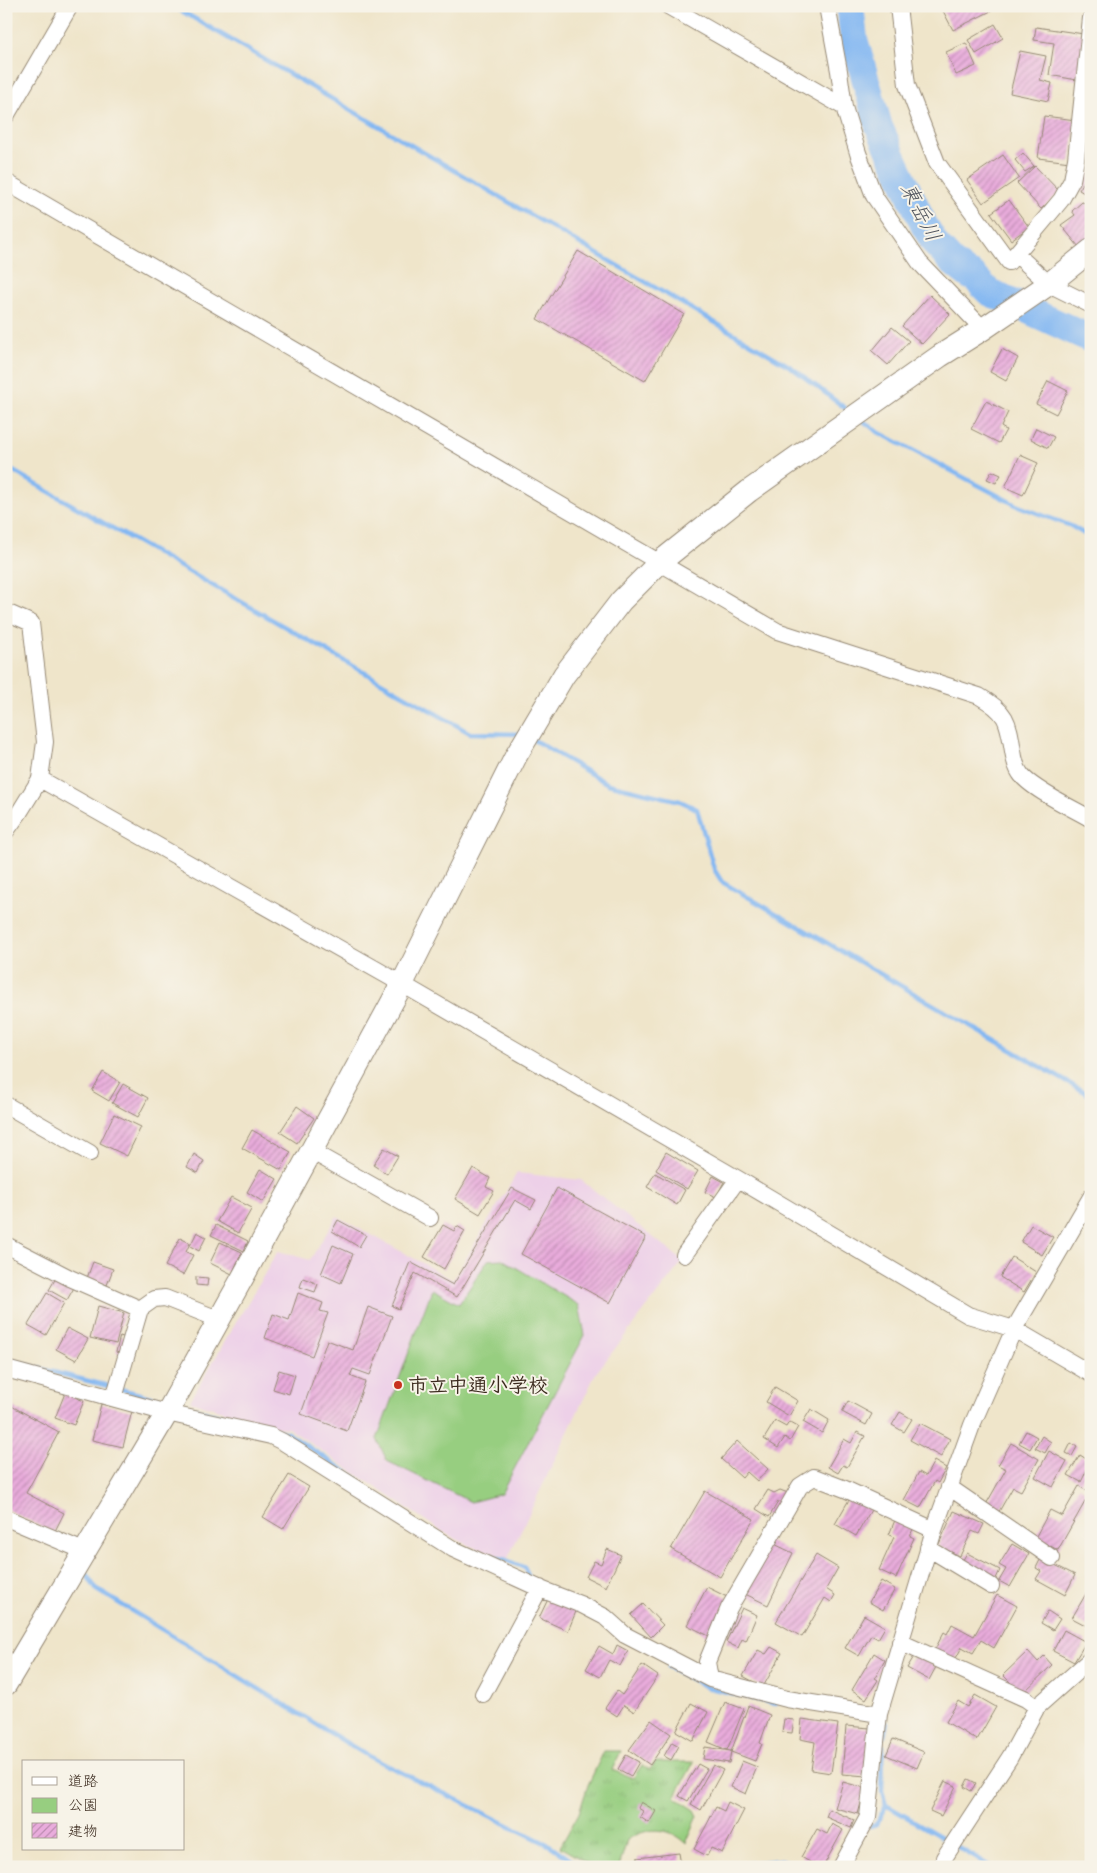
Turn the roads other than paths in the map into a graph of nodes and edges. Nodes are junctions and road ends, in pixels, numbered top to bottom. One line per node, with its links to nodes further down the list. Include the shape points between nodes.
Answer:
1 (70, 6): 7 (street)
2 (668, 6): 6 (street)
3 (827, 6): 6 (street)
4 (898, 6): 10 (street, via 907,85 936,163 1009,262)
5 (1091, 18): 10 (street, via 1072,180 1061,200)
6 (844, 107): 13 (street, via 874,196 920,263)
7 (6, 116)
8 (6, 182): 14 (street)
9 (1091, 250): 11 (street)
10 (1016, 254): 11 (street)
11 (1049, 284): 12 (street); 13 (street)
12 (1091, 305)
13 (983, 329): 14 (street, via 749,491)
14 (660, 562): 17 (street, via 777,631 978,696 997,706 1006,719 1020,774 1031,785); 19 (street, via 621,601 564,675 516,756)
15 (6, 612): 16 (street, via 31,623 44,742)
16 (40, 778): 18 (street); 19 (street)
17 (1091, 819)
18 (6, 831)
19 (402, 984): 21 (street); 23 (street)
20 (6, 1105): 22 (street)
21 (311, 1151): 25 (street); 29 (street)
22 (90, 1153)
23 (738, 1179): 27 (street); 30 (street, via 968,1315)
24 (1091, 1197): 30 (street)
25 (430, 1218)
26 (6, 1245): 28 (street)
27 (684, 1255)
28 (140, 1309): 29 (street, via 154,1299 165,1298); 33 (street)
29 (218, 1319): 34 (street)
30 (1014, 1329): 32 (street); 35 (street, via 972,1425)
31 (6, 1369): 33 (street)
32 (1091, 1374)
33 (114, 1398): 34 (street)
34 (172, 1404): 40 (street); 42 (street, via 283,1442 453,1550)
35 (949, 1488): 37 (street); 39 (street)
36 (6, 1518): 40 (street)
37 (934, 1530): 38 (street); 45 (street, via 814,1477 800,1486 729,1608 707,1662)
38 (928, 1548): 41 (street); 43 (street)
39 (1052, 1558)
40 (81, 1560): 46 (street)
41 (990, 1586)
42 (540, 1588): 45 (street, via 605,1617 625,1635); 47 (street)
43 (900, 1642): 48 (street); 49 (street)
44 (1091, 1659): 48 (street)
45 (710, 1679): 49 (street, via 787,1699)
46 (6, 1684)
47 (483, 1694)
48 (1038, 1707): 50 (street, via 1010,1757)
49 (879, 1714): 51 (street, via 868,1817)
50 (944, 1858)
51 (841, 1867)

